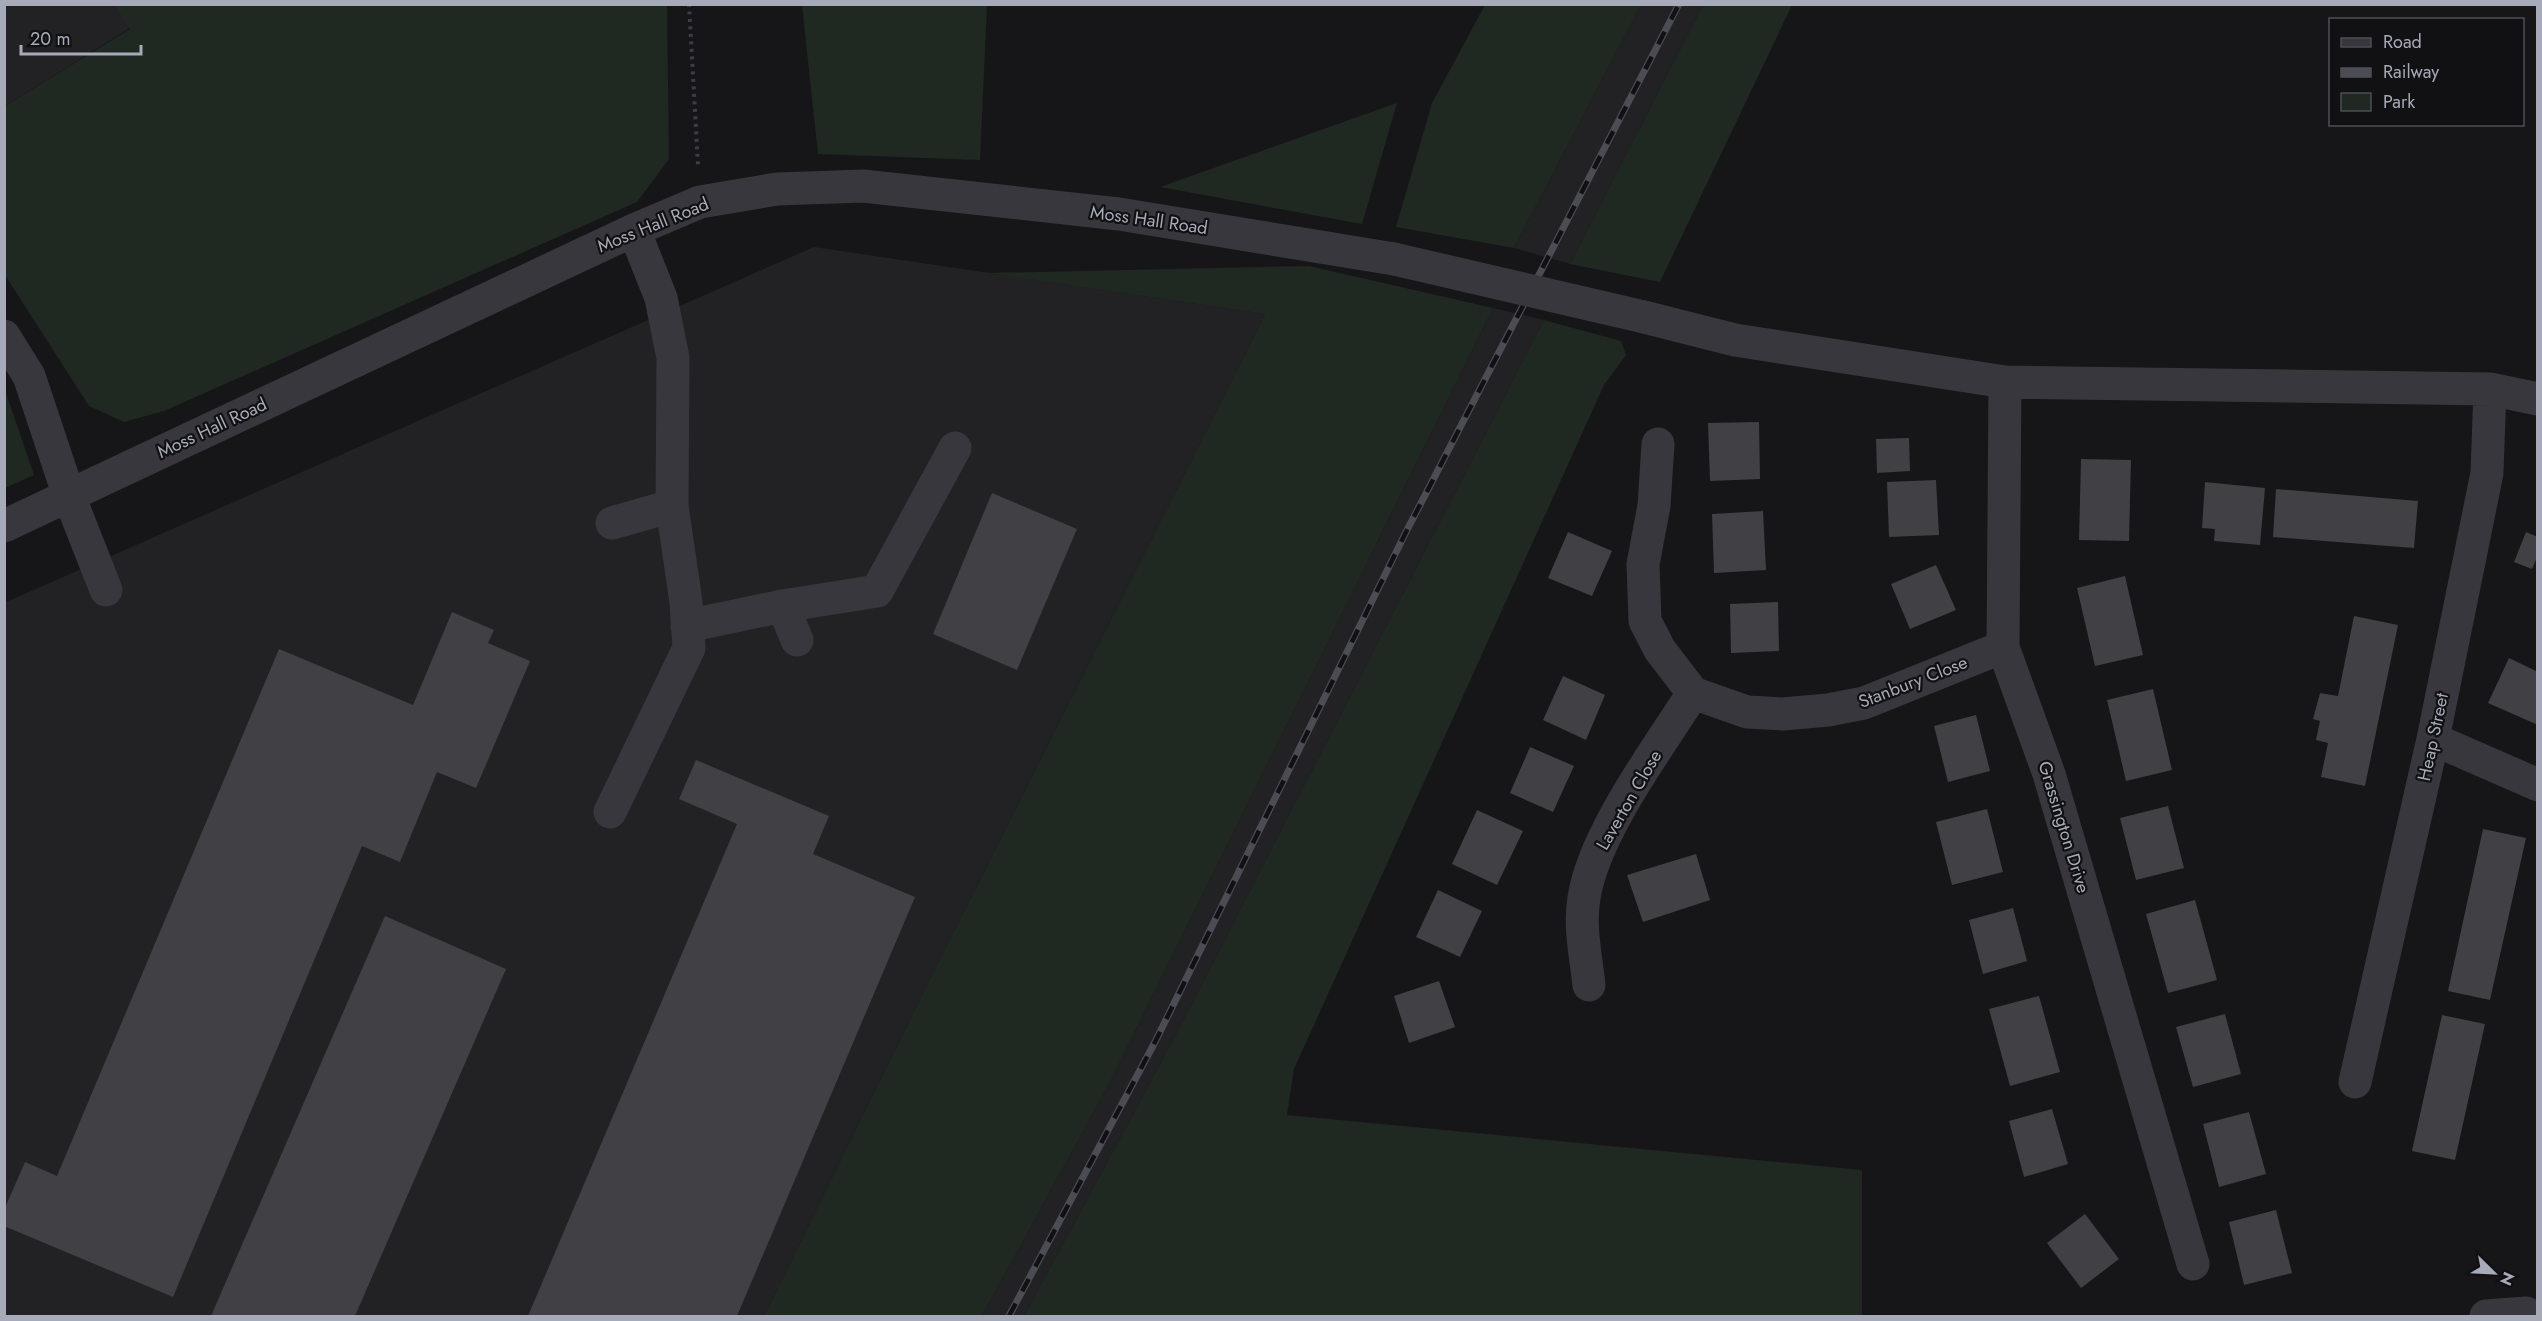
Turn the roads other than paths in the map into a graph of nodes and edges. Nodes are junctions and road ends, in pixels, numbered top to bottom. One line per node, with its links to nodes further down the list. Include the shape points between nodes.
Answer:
1 (634, 230): 3 (street, Moss Hall Road, bridge, via 700,202 777,189 863,186 1119,214 1394,259 1735,340); 8 (street, Moss Hall Road); 9 (street, via 661,298 673,358)
2 (4, 336): 8 (street, via 29,376)
3 (2005, 382): 4 (street, Moss Hall Road); 16 (street, Grassington Drive)
4 (2490, 389): 5 (street, Moss Hall Road); 18 (street, Heap Street, via 2487,472)
5 (2538, 399)
6 (1658, 444): 17 (street, via 1654,506 1643,564 1645,621 1660,650)
7 (955, 448): 13 (street, via 877,591)
8 (69, 496): 11 (street, Moss Hall Road); 12 (street)
9 (672, 506): 10 (street); 14 (street)
10 (612, 523)
11 (4, 526)
12 (106, 590)
13 (783, 606): 14 (street); 15 (street)
14 (687, 626): 20 (street, via 689,648)
15 (797, 640)
16 (2003, 647): 17 (street, Stanbury Close, via 1864,703 1828,710 1783,714 1747,711); 23 (street, Grassington Drive, via 2049,774)
17 (1693, 693): 21 (street, Laverton Close, via 1616,817 1592,864 1583,899)
18 (2433, 739): 19 (street); 22 (street, Heap Street)
19 (2538, 785)
20 (610, 812)
21 (1589, 985)
22 (2355, 1082)
23 (2193, 1264)
24 (2486, 1317): 25 (street, via 2526,1312)
25 (2531, 1317)

